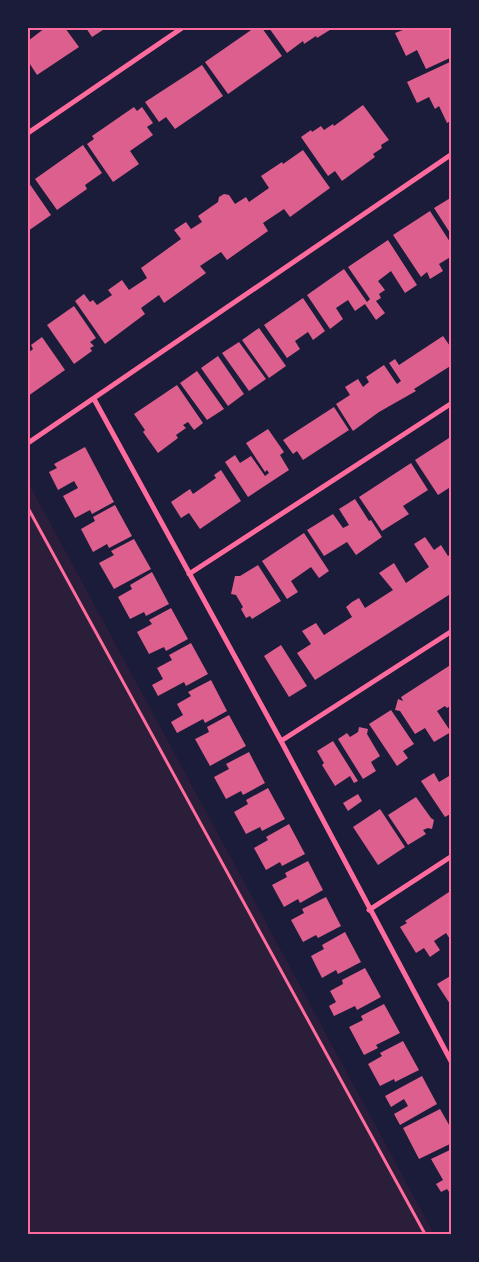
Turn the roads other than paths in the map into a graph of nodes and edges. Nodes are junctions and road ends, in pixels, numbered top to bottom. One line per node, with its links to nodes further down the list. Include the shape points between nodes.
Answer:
1 (182, 28): 2 (street)
2 (28, 133)
3 (452, 154): 4 (street)
4 (94, 398): 6 (street); 7 (street)
5 (452, 403): 7 (street)
6 (28, 443)
7 (189, 574): 9 (street)
8 (452, 631): 9 (street)
9 (281, 741): 11 (street)
10 (452, 856): 11 (street)
11 (369, 910): 12 (street)
12 (452, 1063)

